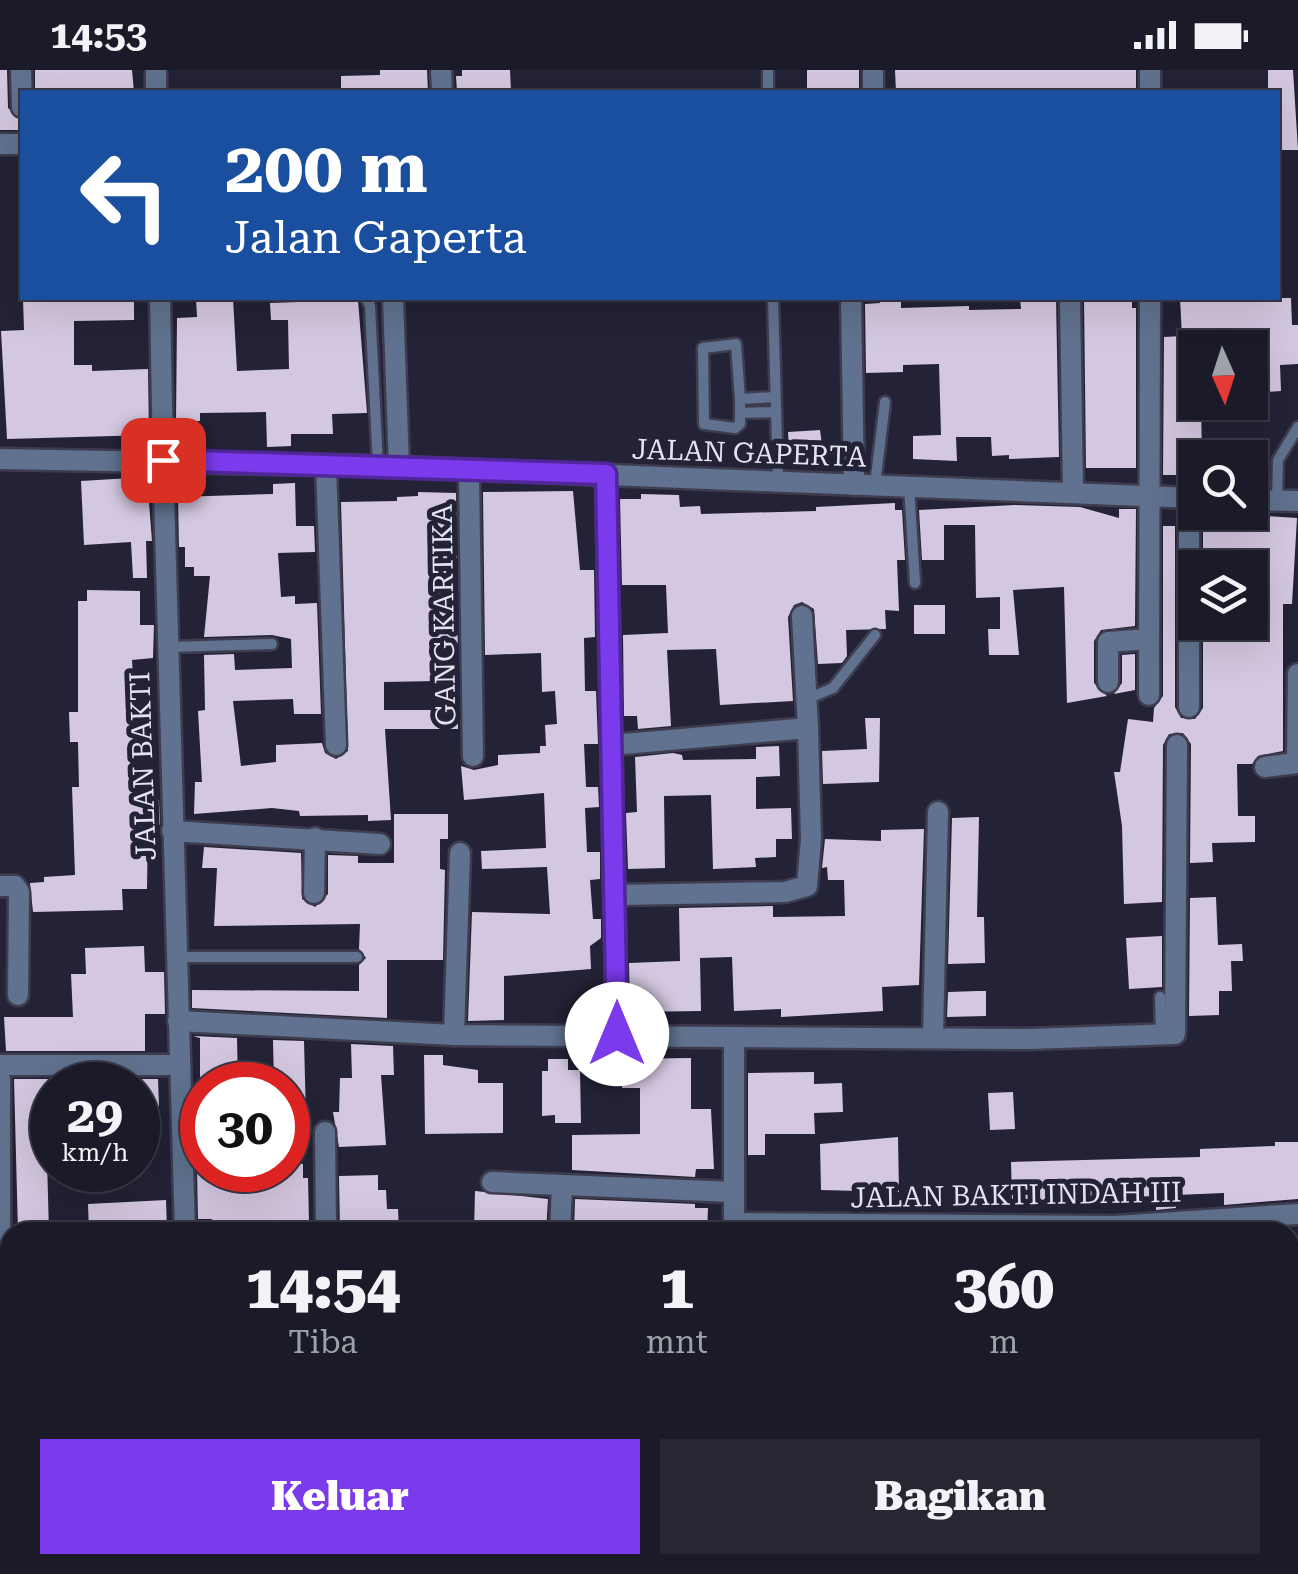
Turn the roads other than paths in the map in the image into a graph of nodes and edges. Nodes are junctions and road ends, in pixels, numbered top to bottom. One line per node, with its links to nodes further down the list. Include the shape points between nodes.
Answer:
1 (160, 300): 15 (street, JALAN BAKTI)
2 (367, 300): 17 (lane)
3 (393, 300): 17 (street)
4 (773, 300): 8 (lane)
5 (851, 300): 21 (street)
6 (1070, 300): 23 (street)
7 (1150, 300): 24 (street)
8 (775, 397): 9 (lane); 12 (lane)
9 (740, 399): 11 (lane); 11 (lane, via 736,344 703,348 704,424 734,428)
10 (885, 402): 21 (lane)
11 (740, 412): 12 (lane)
12 (776, 412): 20 (lane)
13 (1298, 428): 26 (lane, via 1278,460)
14 (0, 460): 15 (street, JALAN GAPERTA)
15 (163, 460): 16 (street, JALAN GAPERTA); 33 (street, JALAN BAKTI)
16 (326, 466): 17 (street, JALAN GAPERTA); 40 (street)
17 (389, 467): 18 (street, JALAN GAPERTA)
18 (469, 472): 19 (street, JALAN GAPERTA); 43 (street, GANG KARTIKA)
19 (606, 474): 20 (street, JALAN GAPERTA); 41 (street)
20 (778, 481): 21 (street, JALAN GAPERTA)
21 (864, 485): 22 (street, JALAN GAPERTA)
22 (909, 486): 23 (street, JALAN GAPERTA); 28 (lane)
23 (1073, 491): 24 (street, JALAN GAPERTA)
24 (1149, 496): 25 (street, JALAN GAPERTA); 31 (street)
25 (1178, 497)
26 (1288, 501)
27 (1192, 530): 38 (street)
28 (915, 583)
29 (802, 616): 37 (street)
30 (874, 635): 37 (lane, via 833,688)
31 (1149, 638): 35 (street, via 1108,642); 36 (street)
32 (272, 644): 33 (lane)
33 (168, 646): 46 (street, JALAN BAKTI)
34 (1298, 674): 44 (street, via 1298,763)
35 (1108, 682)
36 (1149, 696)
37 (807, 699): 39 (street)
38 (1189, 707)
39 (808, 728): 41 (street); 52 (street, via 807,886)
40 (336, 744)
41 (612, 745): 52 (street)
42 (1177, 745): 60 (street, via 1176,1033)
43 (473, 756)
44 (1265, 767)
45 (938, 812): 61 (street)
46 (172, 831): 47 (street); 54 (street, JALAN BAKTI)
47 (315, 838): 48 (street); 51 (street)
48 (380, 844)
49 (460, 854): 59 (street)
50 (0, 886): 55 (street, via 19,892)
51 (314, 893)
52 (617, 895): 58 (street)
53 (357, 957): 54 (lane)
54 (178, 958): 57 (street, JALAN BAKTI)
55 (18, 995)
56 (1160, 997): 60 (lane)
57 (178, 1021): 59 (street); 64 (street, JALAN BAKTI)
58 (617, 1034): 59 (street); 62 (street)
59 (454, 1035)
60 (1161, 1035): 61 (street)
61 (934, 1037): 62 (street)
62 (734, 1038): 70 (street)
63 (0, 1065): 64 (street)
64 (180, 1065)
65 (0, 1079): 77 (street)
66 (325, 1132): 73 (street)
67 (492, 1182): 68 (street)
68 (562, 1188): 70 (street); 74 (street)
69 (183, 1192): 72 (street, JALAN BAKTI)
70 (733, 1192): 75 (street)
71 (1298, 1214): 76 (street, JALAN BAKTI INDAH III)
72 (184, 1222)
73 (326, 1222)
74 (560, 1222)
75 (734, 1222)
76 (1175, 1222)
77 (0, 1288)

